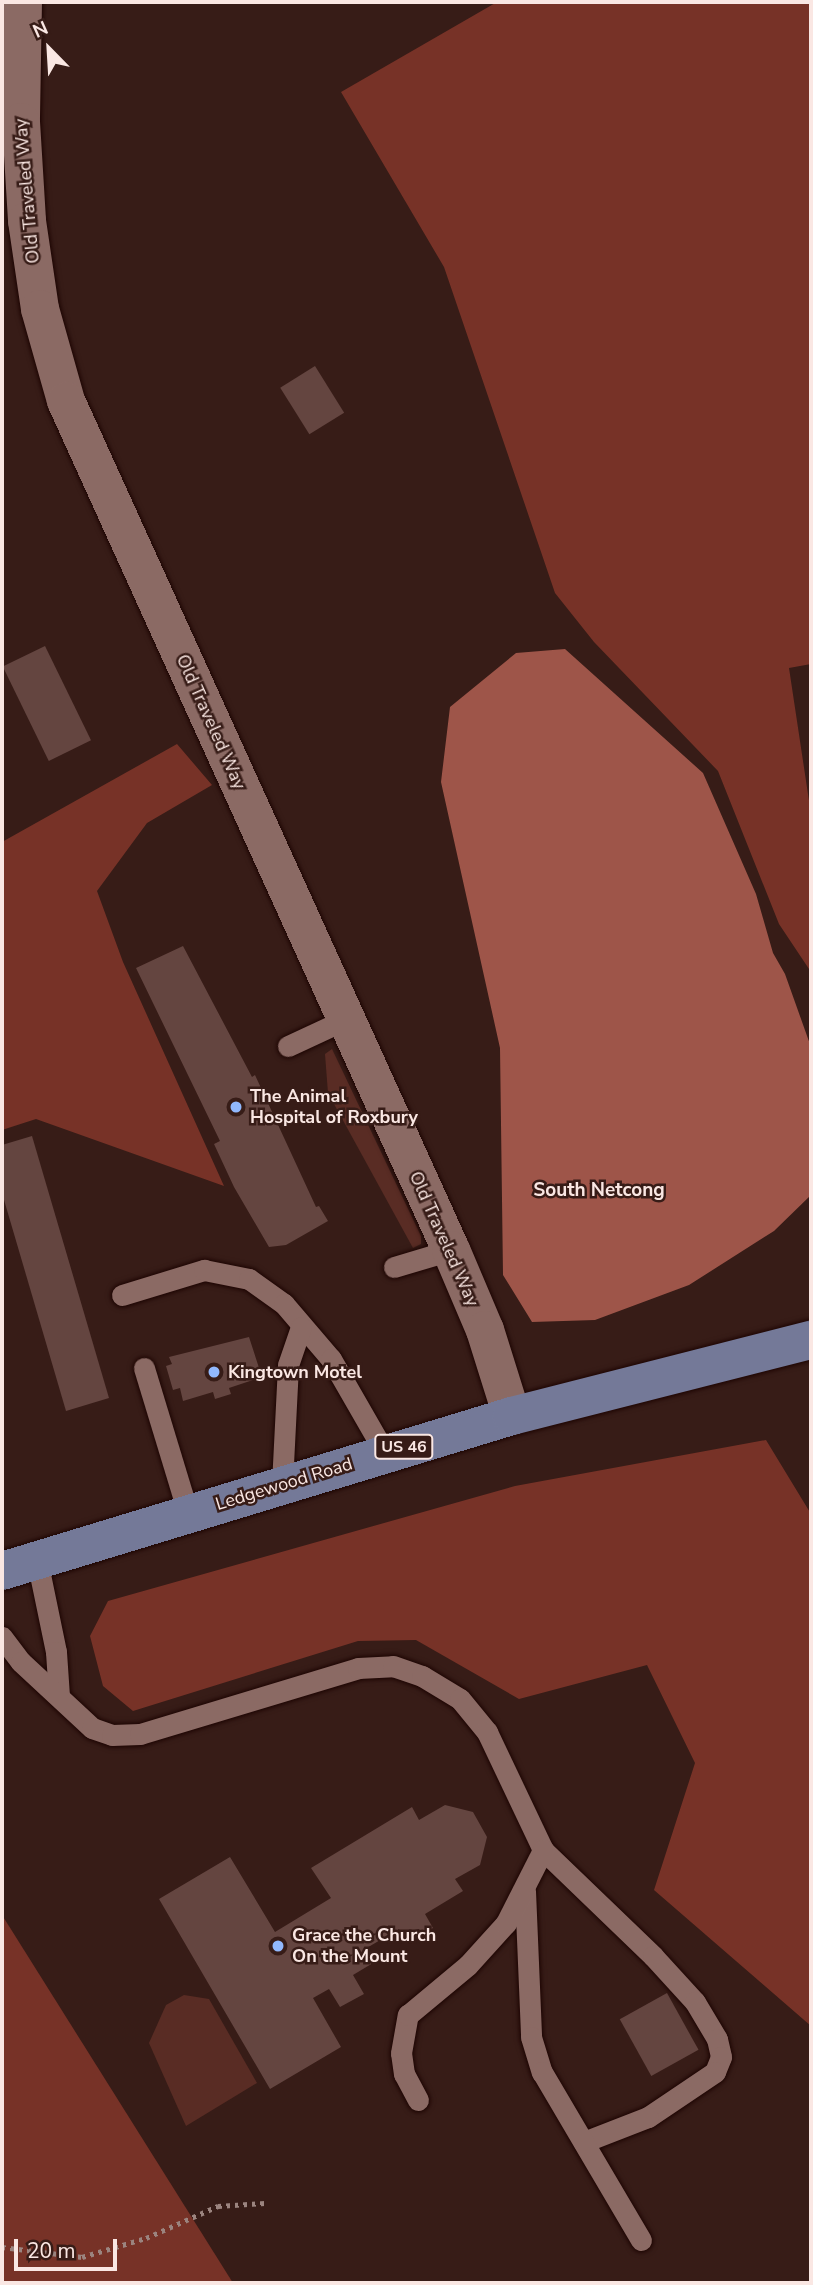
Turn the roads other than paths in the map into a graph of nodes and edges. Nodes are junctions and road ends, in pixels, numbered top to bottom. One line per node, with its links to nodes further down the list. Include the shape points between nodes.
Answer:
1 (23, 2): 2 (street, Old Traveled Way, via 21,122 27,221 40,309 66,401)
2 (344, 1020): 3 (lane); 4 (street, Old Traveled Way)
3 (288, 1046)
4 (451, 1250): 5 (lane); 10 (street, Old Traveled Way, via 485,1330)
5 (394, 1267)
6 (122, 1295): 7 (lane, via 204,1270 222,1273 249,1279 269,1292)
7 (300, 1327): 11 (lane, via 331,1359); 12 (lane, via 288,1365)
8 (811, 1340): 10 (main road, Ledgewood Road / US 46)
9 (144, 1368): 13 (lane)
10 (512, 1416): 11 (main road, Ledgewood Road / US 46)
11 (385, 1453): 12 (main road, Ledgewood Road / US 46)
12 (282, 1484): 13 (main road, Ledgewood Road / US 46)
13 (188, 1513): 14 (main road, Ledgewood Road / US 46)
14 (19, 1565): 16 (lane, via 57,1652)
15 (2, 1637): 16 (lane, via 21,1662)
16 (59, 1696): 17 (lane, via 92,1728 112,1735 140,1734 358,1668 393,1666 422,1676 460,1699 487,1732 535,1824)
17 (543, 1850): 18 (lane); 20 (lane, via 695,2002 721,2057 715,2073 648,2118)
18 (525, 1891): 19 (lane, via 506,1923 468,1965 408,2015 401,2053 404,2074); 20 (lane, via 531,2037 551,2094)
19 (418, 2099)
20 (584, 2142): 21 (lane)
21 (641, 2240)

